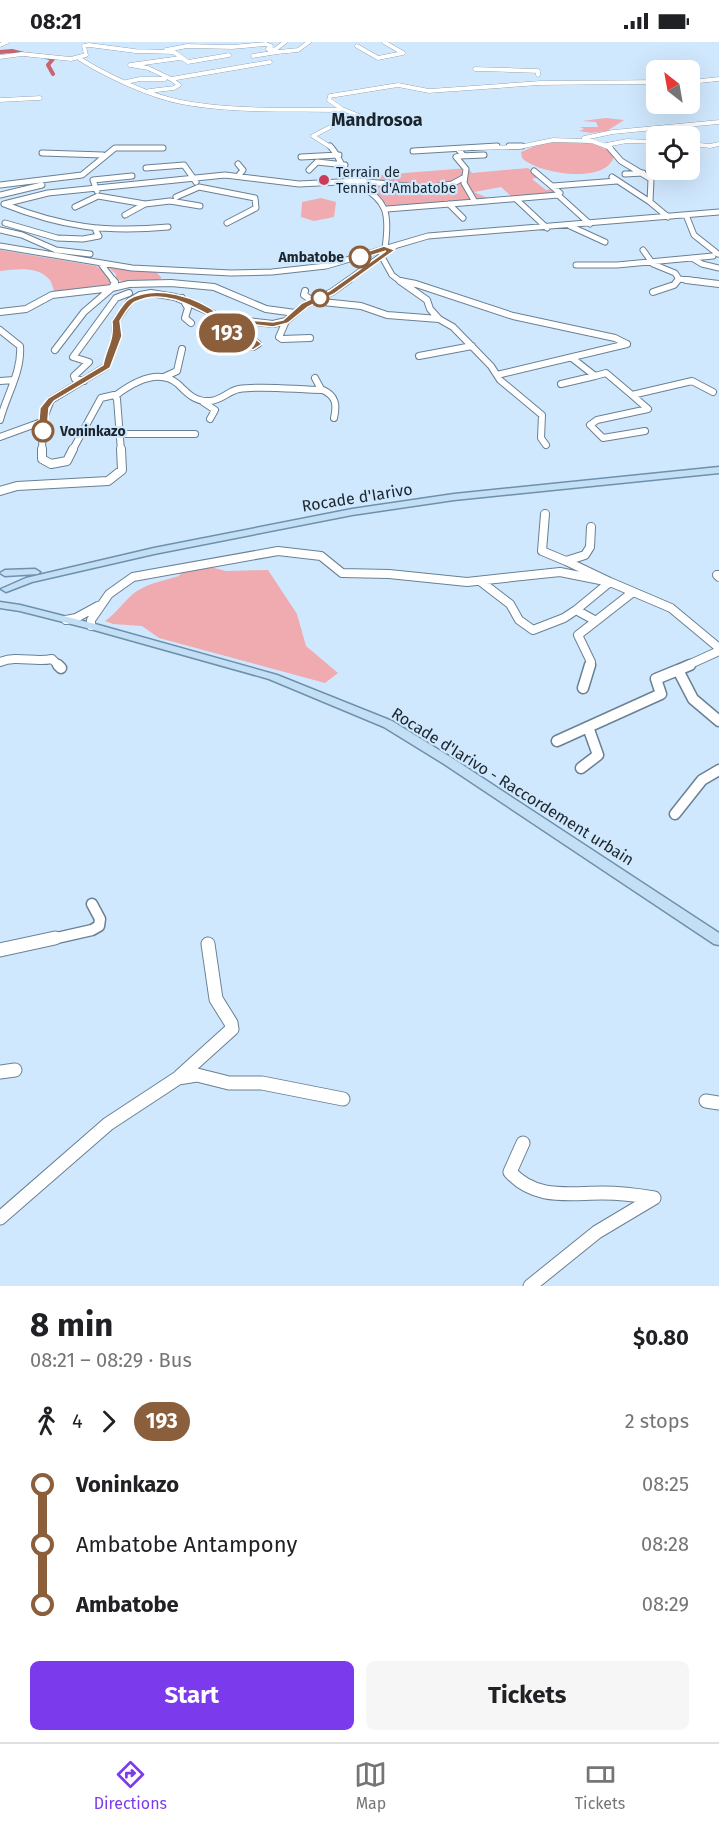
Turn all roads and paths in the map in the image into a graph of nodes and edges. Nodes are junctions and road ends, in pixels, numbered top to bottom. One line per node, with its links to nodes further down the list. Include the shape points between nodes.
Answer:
1 (7, 42): 6 (street)
2 (204, 42): 7 (street)
3 (285, 42): 10 (street)
4 (309, 42): 11 (street, via 298,50)
5 (384, 42): 8 (street, via 404,53 378,58)
6 (0, 45)
7 (213, 46): 9 (street, via 177,45); 10 (street, via 266,44 271,46)
8 (357, 46)
9 (166, 50): 15 (street, via 135,51 89,45 84,46 86,55); 16 (street)
10 (270, 50): 11 (street)
11 (278, 52): 13 (street)
12 (229, 55): 17 (street)
13 (253, 56)
14 (0, 57): 15 (street, via 38,54)
15 (80, 58): 26 (street, via 100,73)
16 (180, 58): 17 (street); 23 (street, via 130,65 148,68)
17 (204, 61): 19 (street)
18 (270, 62): 23 (street)
19 (226, 66)
20 (475, 69): 22 (street, via 538,71)
21 (505, 74): 22 (street)
22 (538, 75): 28 (street)
23 (170, 79): 26 (street); 29 (street, via 179,85)
24 (719, 79): 25 (street)
25 (700, 81)
26 (126, 82): 29 (street)
27 (646, 82): 28 (street)
28 (540, 83): 32 (street, via 429,91 399,85 330,96 331,103)
29 (149, 91): 32 (street, via 180,102 253,109)
30 (40, 98): 31 (street)
31 (0, 100)
32 (345, 110): 46 (street, via 370,120 336,124 313,136)
33 (719, 122): 34 (street, via 584,138)
34 (591, 141): 37 (street); 39 (street, via 553,140)
35 (646, 142): 37 (street)
36 (719, 144): 38 (street)
37 (606, 145): 55 (street, via 621,161)
38 (700, 145)
39 (519, 147): 41 (street); 44 (street)
40 (164, 148): 45 (street, via 120,147)
41 (458, 149): 42 (street); 47 (street, via 463,155)
42 (413, 151)
43 (42, 153): 45 (street)
44 (514, 153)
45 (104, 155): 65 (street, via 82,175)
46 (339, 155): 48 (street); 51 (street)
47 (460, 156): 49 (street); 61 (street, via 456,157 466,169)
48 (301, 157)
49 (482, 157)
50 (238, 165): 57 (street, via 243,171)
51 (345, 165): 53 (street, via 317,162); 62 (street, via 345,172)
52 (146, 168): 60 (street, via 184,165)
53 (309, 170)
54 (534, 171): 66 (street)
55 (643, 173): 56 (street); 77 (street, via 651,179)
56 (625, 174)
57 (239, 175): 60 (street); 62 (street, via 302,184)
58 (610, 175): 63 (street)
59 (132, 176): 68 (street, via 93,180)
60 (194, 178): 67 (street); 68 (street)
61 (463, 178): 62 (street, via 453,184 426,187); 76 (street)
62 (357, 181): 83 (street)
63 (617, 181): 66 (street); 77 (street)
64 (49, 184): 69 (street)
65 (0, 185)
66 (552, 186): 70 (street, via 561,194)
67 (198, 187): 72 (street); 90 (street, via 255,198 256,208)
68 (96, 188): 71 (street); 78 (street)
69 (0, 195)
70 (558, 195): 73 (street); 91 (street)
71 (98, 196): 75 (street); 82 (street)
72 (176, 197): 74 (street); 75 (street)
73 (516, 198): 76 (street); 94 (street)
74 (170, 201): 79 (street); 81 (street)
75 (134, 202): 79 (street)
76 (475, 202): 80 (street)
77 (650, 202): 87 (street)
78 (2, 203): 96 (street, via 38,219)
79 (145, 204): 85 (street)
80 (449, 204): 83 (street); 88 (street)
81 (200, 206)
82 (75, 207)
83 (387, 209): 100 (street)
84 (719, 212): 86 (street)
85 (125, 215)
86 (686, 215): 87 (street); 102 (street, via 694,235)
87 (668, 217): 91 (street)
88 (462, 219)
89 (3, 223): 95 (street, via 7,226); 96 (street, via 13,222 39,233 80,240 99,236)
90 (227, 223)
91 (590, 224): 92 (street)
92 (570, 226): 94 (street); 97 (street)
93 (168, 227): 96 (street)
94 (547, 228): 100 (street, via 428,236)
95 (0, 229): 101 (street, via 56,250)
96 (96, 231)
97 (605, 242)
98 (0, 246): 105 (street)
99 (643, 250): 104 (street)
100 (387, 251): 105 (street, via 327,266 272,272 168,271); 109 (street, via 392,275); 116 (street, via 332,292)
101 (90, 254)
102 (717, 256): 103 (street)
103 (692, 258): 104 (street); 107 (street)
104 (652, 262): 106 (street); 108 (street)
105 (100, 264): 111 (street, via 115,282)
106 (576, 265)
107 (719, 268)
108 (679, 279): 110 (street); 113 (street, via 674,285)
109 (400, 281): 120 (street, via 427,300); 132 (street, via 491,310 627,344)
110 (719, 284)
111 (112, 288): 118 (street, via 52,295 26,309); 119 (street, via 140,283 214,287 266,309); 130 (street, via 84,312)
112 (305, 291): 116 (street, via 304,295)
113 (653, 292)
114 (129, 293): 139 (street, via 116,298 73,357 89,362 74,376 75,380)
115 (181, 297): 117 (street); 122 (street, via 188,308 185,318); 139 (street, via 151,295 130,301 116,321 118,336 107,366)
116 (313, 301): 119 (street); 120 (street, via 361,306 387,315)
117 (198, 305): 121 (street, via 219,317 224,329 242,346 258,344 237,328 238,320 273,324); 127 (street, via 200,311 214,319)
118 (0, 312)
119 (295, 313): 121 (street)
120 (439, 319): 128 (street)
121 (286, 321): 126 (street, via 279,337)
122 (191, 323)
123 (0, 330): 137 (street, via 20,348)
124 (310, 330): 126 (street)
125 (310, 338): 126 (street)
126 (292, 339)
127 (228, 342)
128 (472, 346): 131 (street); 133 (street)
129 (182, 349): 135 (street, via 177,371)
130 (55, 350)
131 (419, 356)
132 (572, 358): 133 (street); 134 (street)
133 (497, 375): 154 (street, via 542,415 541,438)
134 (595, 376): 140 (street); 143 (street, via 606,373)
135 (164, 377): 144 (street, via 144,379); 145 (street)
136 (315, 378): 141 (street)
137 (14, 380): 138 (street); 148 (street)
138 (0, 381)
139 (84, 381): 149 (street, via 51,400 44,408)
140 (561, 384)
141 (321, 389): 145 (street, via 241,389 223,399); 146 (street, via 334,397)
142 (712, 392): 143 (street, via 692,381)
143 (632, 394): 150 (street, via 648,409 590,425 603,438)
144 (115, 396): 149 (street, via 101,398 67,461 51,464 42,459); 151 (street)
145 (203, 402): 147 (street, via 215,410)
146 (334, 418)
147 (210, 419)
148 (0, 420)
149 (44, 421): 153 (street)
150 (645, 431)
151 (120, 434): 152 (street); 157 (street, via 122,470 108,481 17,486)
152 (195, 434)
153 (0, 437)
154 (546, 445)
155 (719, 465): 161 (main road, Rocade d'Iarivo, via 394,500 288,518 39,572)
156 (719, 470): 164 (main road, Rocade d'Iarivo, via 454,497 352,512 154,551 19,582)
157 (0, 491)
158 (545, 514): 160 (street, via 542,551)
159 (591, 527): 160 (street, via 590,547 585,555)
160 (566, 561): 163 (street)
161 (3, 572): 164 (main road, via 9,579)
162 (480, 581): 163 (street, via 560,572); 166 (street, via 342,573 321,556 278,551 133,577); 169 (street, via 510,604 519,620 533,630)
163 (610, 582): 165 (street); 169 (street)
164 (3, 591): 168 (main road)
165 (633, 592): 171 (street); 173 (street, via 670,608)
166 (103, 603): 170 (street); 172 (street)
167 (0, 605): 168 (main road, Rocade d'Iarivo - Raccordement urbain)
168 (15, 606): 170 (main road, Rocade d'Iarivo - Raccordement urbain)
169 (576, 610): 171 (street)
170 (66, 620): 172 (main road, Rocade d'Iarivo - Raccordement urbain)
171 (596, 621): 177 (street, via 578,635 591,662)
172 (92, 626): 185 (main road, Rocade d'Iarivo - Raccordement urbain, via 273,677 388,724)
173 (719, 649): 176 (street)
174 (0, 662): 175 (street, via 16,657 52,659)
175 (61, 669)
176 (678, 670): 178 (street, via 693,699); 179 (street, via 656,679 661,694)
177 (583, 688)
178 (719, 721)
179 (588, 727): 180 (street); 181 (street, via 598,755)
180 (557, 741)
181 (581, 768)
182 (719, 770): 183 (street, via 702,780)
183 (675, 814)
184 (92, 904): 187 (street, via 100,918 99,926 92,930)
185 (719, 940)
186 (208, 944): 190 (street, via 216,999 232,1029)
187 (0, 950)
188 (15, 1070): 189 (street)
189 (0, 1072)
190 (178, 1078): 191 (street, via 197,1075 229,1083 262,1083); 193 (street, via 108,1124)
191 (343, 1099)
192 (524, 1143): 194 (street, via 510,1172 516,1182 537,1192 612,1192 654,1198 597,1232)
193 (0, 1218)
194 (530, 1286)

